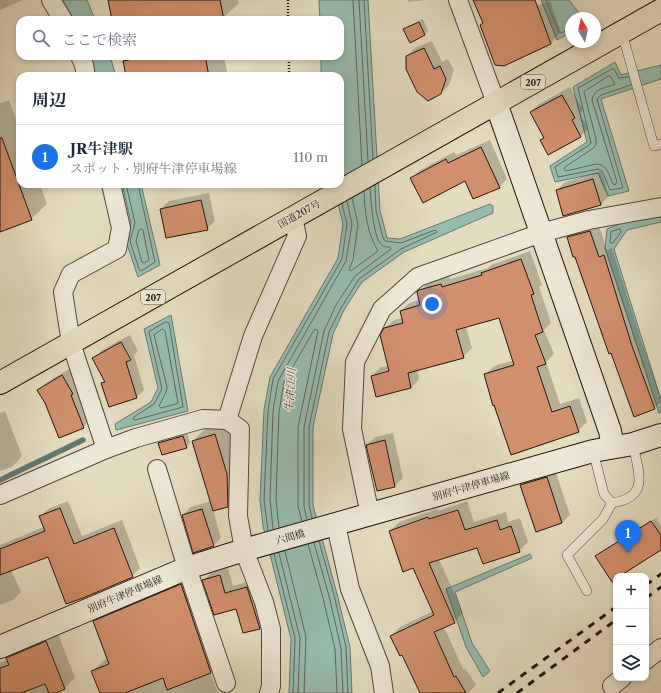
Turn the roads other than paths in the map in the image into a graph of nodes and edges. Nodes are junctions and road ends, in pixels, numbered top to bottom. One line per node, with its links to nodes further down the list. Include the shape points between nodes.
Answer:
1 (51, 0): 4 (street)
2 (458, 0): 8 (street)
3 (661, 10): 5 (highway, 国道207号 / 207)
4 (61, 16)
5 (622, 32): 8 (highway, 国道207号 / 207); 9 (lane, via 654,146)
6 (82, 60): 7 (street)
7 (85, 72)
8 (496, 103): 12 (highway, 国道207号 / 207); 13 (main road)
9 (661, 144)
10 (112, 188): 14 (street, via 121,228 116,250 71,274 63,292)
11 (661, 207): 13 (street, via 589,220)
12 (299, 215): 14 (highway, 国道207号 / 207); 16 (street, via 297,236 253,336)
13 (541, 233): 18 (main road, via 610,431); 23 (street, via 418,277 382,309 355,362 352,429)
14 (71, 343): 15 (highway, 国道207号 / 207); 19 (street)
15 (0, 383)
16 (226, 420): 19 (street, via 203,419); 25 (street, via 240,429 238,516)
17 (661, 435): 18 (main road, 別府牛津停車場線)
18 (613, 447): 22 (lane, via 604,494); 22 (lane, via 640,483 636,493 624,501); 23 (main road, 別府牛津停車場線)
19 (106, 449): 21 (street)
20 (157, 469): 26 (street)
21 (0, 495)
22 (612, 503): 27 (lane, via 603,519 567,554)
23 (370, 515): 24 (main road, 別府牛津停車場線)
24 (332, 526): 25 (main road, 六間橋); 31 (street, via 350,589 380,666)
25 (248, 549): 26 (main road, 別府牛津停車場線); 30 (street, via 271,629)
26 (187, 568): 28 (main road, 別府牛津停車場線); 29 (street)
27 (587, 591)
28 (0, 647)
29 (226, 683)
30 (269, 693)
31 (384, 693)

